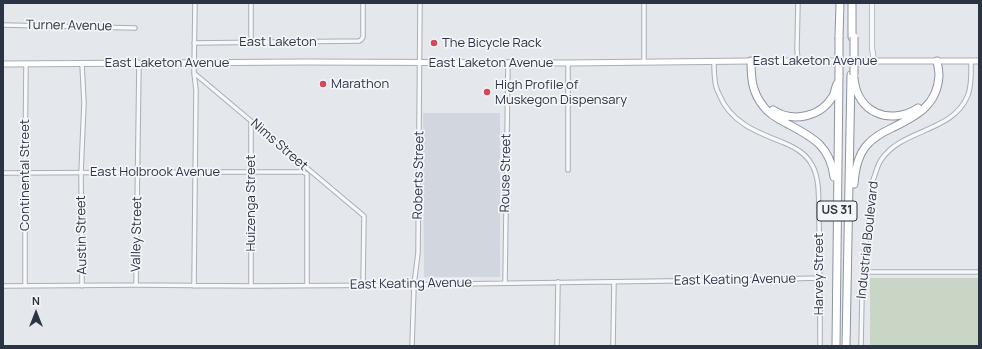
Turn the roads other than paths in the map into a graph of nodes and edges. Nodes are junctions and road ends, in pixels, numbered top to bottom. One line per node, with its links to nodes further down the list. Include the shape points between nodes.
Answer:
1 (195, 3): 12 (street)
2 (251, 3): 13 (street)
3 (363, 3): 13 (street, East Laketon, via 363,37 357,42)
4 (420, 3): 24 (street, Roberts Street)
5 (644, 3): 20 (street)
6 (798, 3): 15 (street)
7 (840, 3): 32 (highway, US 31, bridge)
8 (852, 3): 31 (highway, US 31, bridge)
9 (872, 3): 16 (street)
10 (3, 25): 11 (street, Turner Avenue)
11 (135, 28)
12 (194, 43): 13 (street, East Laketon); 23 (street)
13 (251, 43)
14 (751, 61): 15 (main road, East Laketon Avenue); 21 (main road, East Laketon Avenue); 32 (highway, via 755,84 762,100 777,113 789,117 801,117 821,109 834,94); 41 (highway, via 753,86 764,108 815,140 831,160)
15 (798, 61): 16 (main road, East Laketon Avenue)
16 (874, 61): 17 (main road, East Laketon Avenue)
17 (937, 61): 18 (main road, East Laketon Avenue); 31 (highway, via 932,91 919,108 905,115 887,116 869,108 858,94); 42 (highway, via 938,82 935,94 928,105 871,141 859,159 854,181 852,225)
18 (971, 61): 19 (main road, East Laketon Avenue); 43 (street, Industrial Boulevard, via 968,95 958,111 944,122 895,146 881,160 873,180)
19 (979, 61)
20 (644, 62): 21 (main road, East Laketon Avenue); 26 (main road, East Laketon Avenue)
21 (714, 62): 45 (street, Harvey Street, via 716,87 723,104 732,115 749,128 792,146 808,159 815,170 818,190)
22 (139, 63): 23 (main road, East Laketon Avenue); 29 (main road, East Laketon Avenue); 36 (street, Valley Street)
23 (194, 63): 24 (main road, East Laketon Avenue); 30 (street)
24 (419, 63): 25 (main road, East Laketon Avenue); 52 (street, Roberts Street, via 418,253)
25 (508, 63): 26 (main road, East Laketon Avenue); 48 (street, Rouse Street)
26 (568, 63): 34 (street)
27 (3, 64): 28 (main road, East Laketon Avenue)
28 (26, 64): 29 (main road, East Laketon Avenue); 40 (street, Continental Street)
29 (82, 64): 35 (street, Austin Street, via 84,107)
30 (194, 73): 33 (street, Nims Street); 37 (street)
31 (852, 75): 42 (highway, US 31)
32 (839, 76): 41 (highway, US 31)
33 (251, 120): 38 (street, Huizenga Street); 51 (street, Nims Street, via 364,216)
34 (568, 170)
35 (81, 172): 36 (street, East Holbrook Avenue); 40 (street, East Holbrook Avenue); 55 (street, Austin Street)
36 (138, 172): 37 (street, East Holbrook Avenue); 49 (street, Valley Street)
37 (195, 172): 38 (street, East Holbrook Avenue); 56 (street)
38 (251, 172): 50 (street, East Holbrook Avenue, via 307,174); 57 (street, Huizenga Street)
39 (3, 173): 40 (street, East Holbrook Avenue)
40 (25, 173): 54 (street, Continental Street)
41 (837, 206): 62 (highway, US 31)
42 (849, 230): 63 (highway, US 31)
43 (863, 272): 44 (street); 64 (street, Industrial Boulevard)
44 (979, 272)
45 (820, 278): 47 (street, East Keating Avenue); 61 (street, Harvey Street)
46 (558, 282): 47 (street, East Keating Avenue); 48 (street, East Keating Avenue); 59 (street)
47 (614, 282): 60 (street)
48 (505, 283): 52 (street, East Keating Avenue)
49 (136, 285): 55 (street, East Keating Avenue); 56 (street, East Keating Avenue)
50 (307, 285): 51 (street, East Keating Avenue); 57 (street, East Keating Avenue)
51 (363, 285): 52 (street, East Keating Avenue)
52 (414, 285): 58 (street, Roberts Street)
53 (3, 286): 54 (street, East Keating Avenue)
54 (25, 286): 55 (street, East Keating Avenue)
55 (82, 286)
56 (194, 286): 57 (street, East Keating Avenue)
57 (251, 286)
58 (412, 346)
59 (557, 346)
60 (613, 346)
61 (820, 346)
62 (836, 346)
63 (846, 346)
64 (861, 346)

